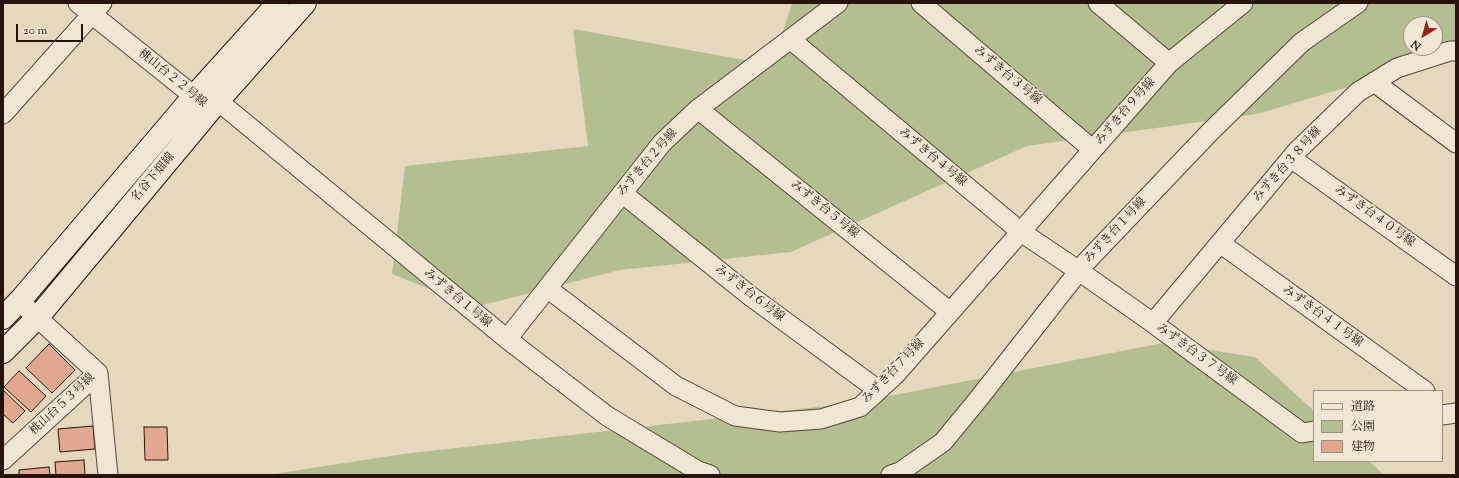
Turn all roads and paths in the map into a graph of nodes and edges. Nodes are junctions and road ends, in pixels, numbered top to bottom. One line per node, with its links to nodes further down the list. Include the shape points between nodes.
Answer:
1 (78, 3): 9 (street, 桃山台２２号線)
2 (278, 3): 14 (street, 名谷下畑線)
3 (305, 3): 15 (street, 名谷下畑線)
4 (838, 3): 10 (street, みずき台２号線)
5 (921, 3): 19 (street, みずき台３号線)
6 (1243, 3): 12 (street, みずき台９号線)
7 (1358, 3): 24 (street, みずき台１号線, via 1302,42 1210,132)
8 (1107, 6): 12 (street)
9 (97, 9): 14 (street, 桃山台２２号線); 17 (street)
10 (790, 39): 16 (street, みずき台２号線); 22 (street, みずき台４号線)
11 (1456, 51): 13 (street, みずき台３８号線, via 1397,68)
12 (1169, 64): 19 (street, みずき台９号線)
13 (1374, 82): 18 (street); 20 (street, みずき台３８号線, via 1358,92)
14 (194, 96): 15 (street, 桃山台２２号線); 27 (street, 名谷下畑線)
15 (215, 106): 29 (street, 名谷下畑線); 32 (street, みずき台１号線)
16 (698, 109): 21 (street, みずき台２号線, via 662,143); 28 (street, みずき台５号線)
17 (3, 114)
18 (1456, 143)
19 (1093, 150): 22 (street, みずき台９号線)
20 (1291, 158): 23 (street, みずき台３８号線); 25 (street, みずき台４０号線)
21 (622, 193): 26 (street, みずき台２号線); 35 (street, みずき台６号線, via 748,295)
22 (1021, 232): 24 (street, みずき台４号線); 28 (street, みずき台７号線)
23 (1220, 243): 31 (street, みずき台３８号線); 36 (street, みずき台４１号線)
24 (1079, 271): 31 (street, みずき台３７号線); 43 (street, みずき台１号線, via 943,442 900,472)
25 (1456, 276)
26 (547, 288): 32 (street, みずき台２号線); 35 (street, みずき台７号線, via 676,386 735,416 780,422 821,419 860,407)
27 (20, 301): 29 (street, 桃山台５３号線); 30 (street, 名谷下畑線)
28 (950, 312): 35 (street, みずき台７号線)
29 (38, 317): 33 (street, 名谷下畑線); 34 (street, 桃山台５３号線)
30 (3, 318)
31 (1153, 323): 39 (street, みずき台３７号線, via 1302,433)
32 (507, 340): 42 (street, みずき台１号線, via 608,416 698,471)
33 (3, 352)
34 (98, 373): 40 (street, 桃山台５３号線); 41 (street)
35 (878, 390)
36 (1424, 390)
37 (1456, 413): 38 (street)
38 (1443, 415)
39 (1313, 431)
40 (3, 460)
41 (108, 475)
42 (710, 475)
43 (891, 475)

